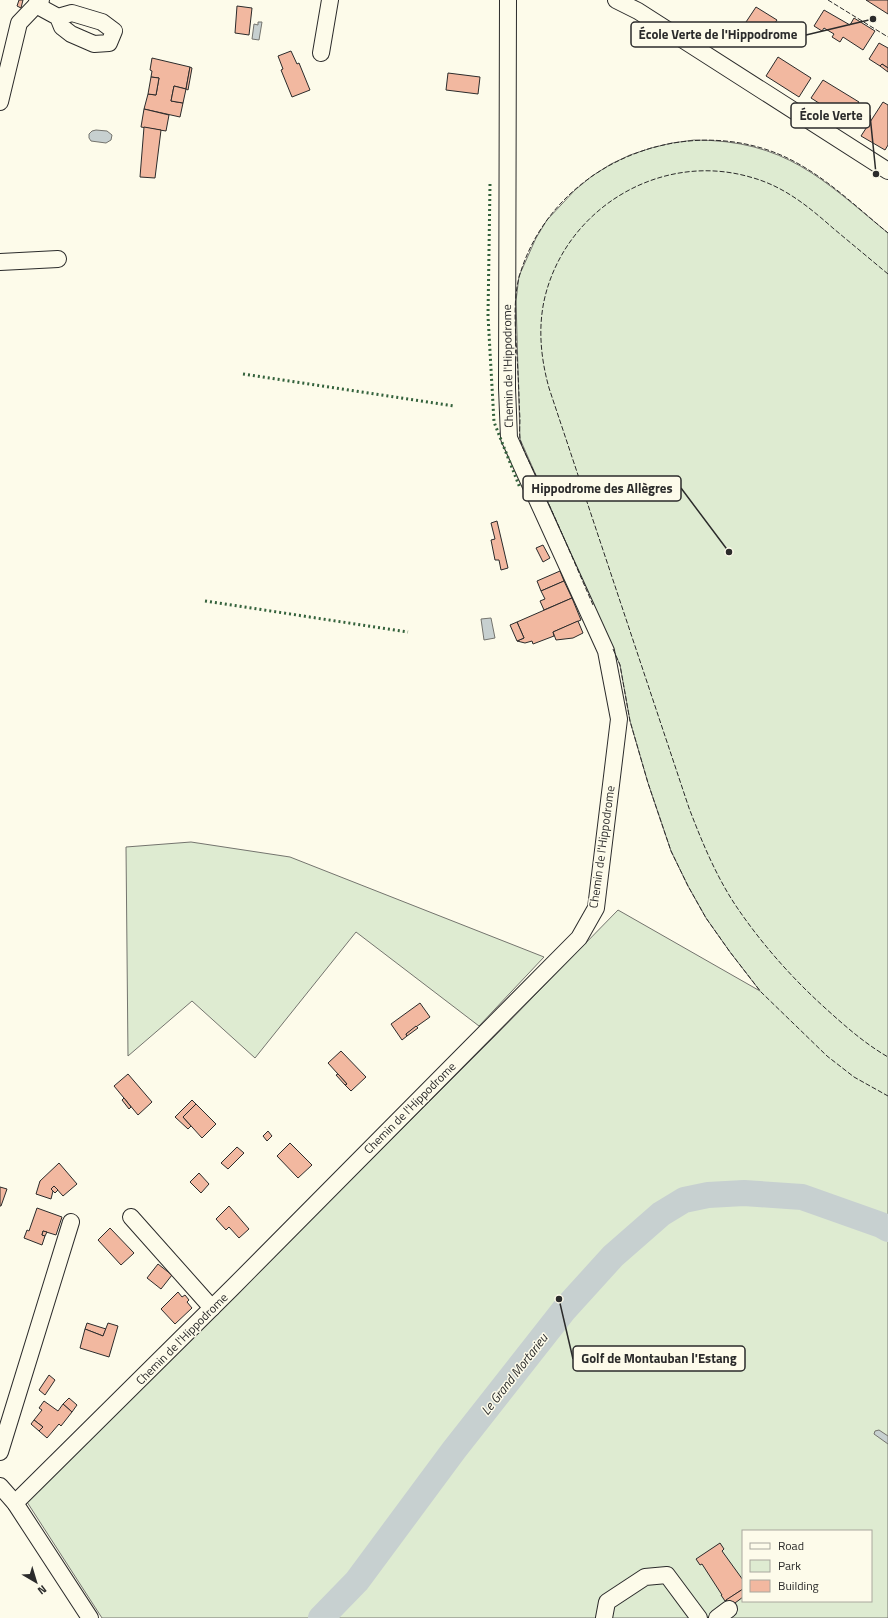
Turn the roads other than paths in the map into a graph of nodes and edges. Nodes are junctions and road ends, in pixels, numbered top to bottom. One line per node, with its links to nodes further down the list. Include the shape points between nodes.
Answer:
1 (330, 0): 6 (street)
2 (508, 0): 13 (street, Chemin de l'Hippodrome, via 509,438 606,651 620,719 596,908 579,938)
3 (616, 0): 8 (street, via 638,11)
4 (38, 3): 5 (street); 7 (street, via 19,23)
5 (58, 17)
6 (321, 53)
7 (0, 102)
8 (888, 171)
9 (58, 259): 10 (street)
10 (0, 262)
11 (131, 1217): 13 (street)
12 (71, 1222): 14 (street)
13 (212, 1308): 16 (street, Chemin de l'Hippodrome)
14 (0, 1452)
15 (0, 1486): 16 (street)
16 (15, 1503): 17 (street)
17 (90, 1618)
18 (604, 1618): 19 (street, via 607,1602 645,1577 666,1575)
19 (699, 1618)

